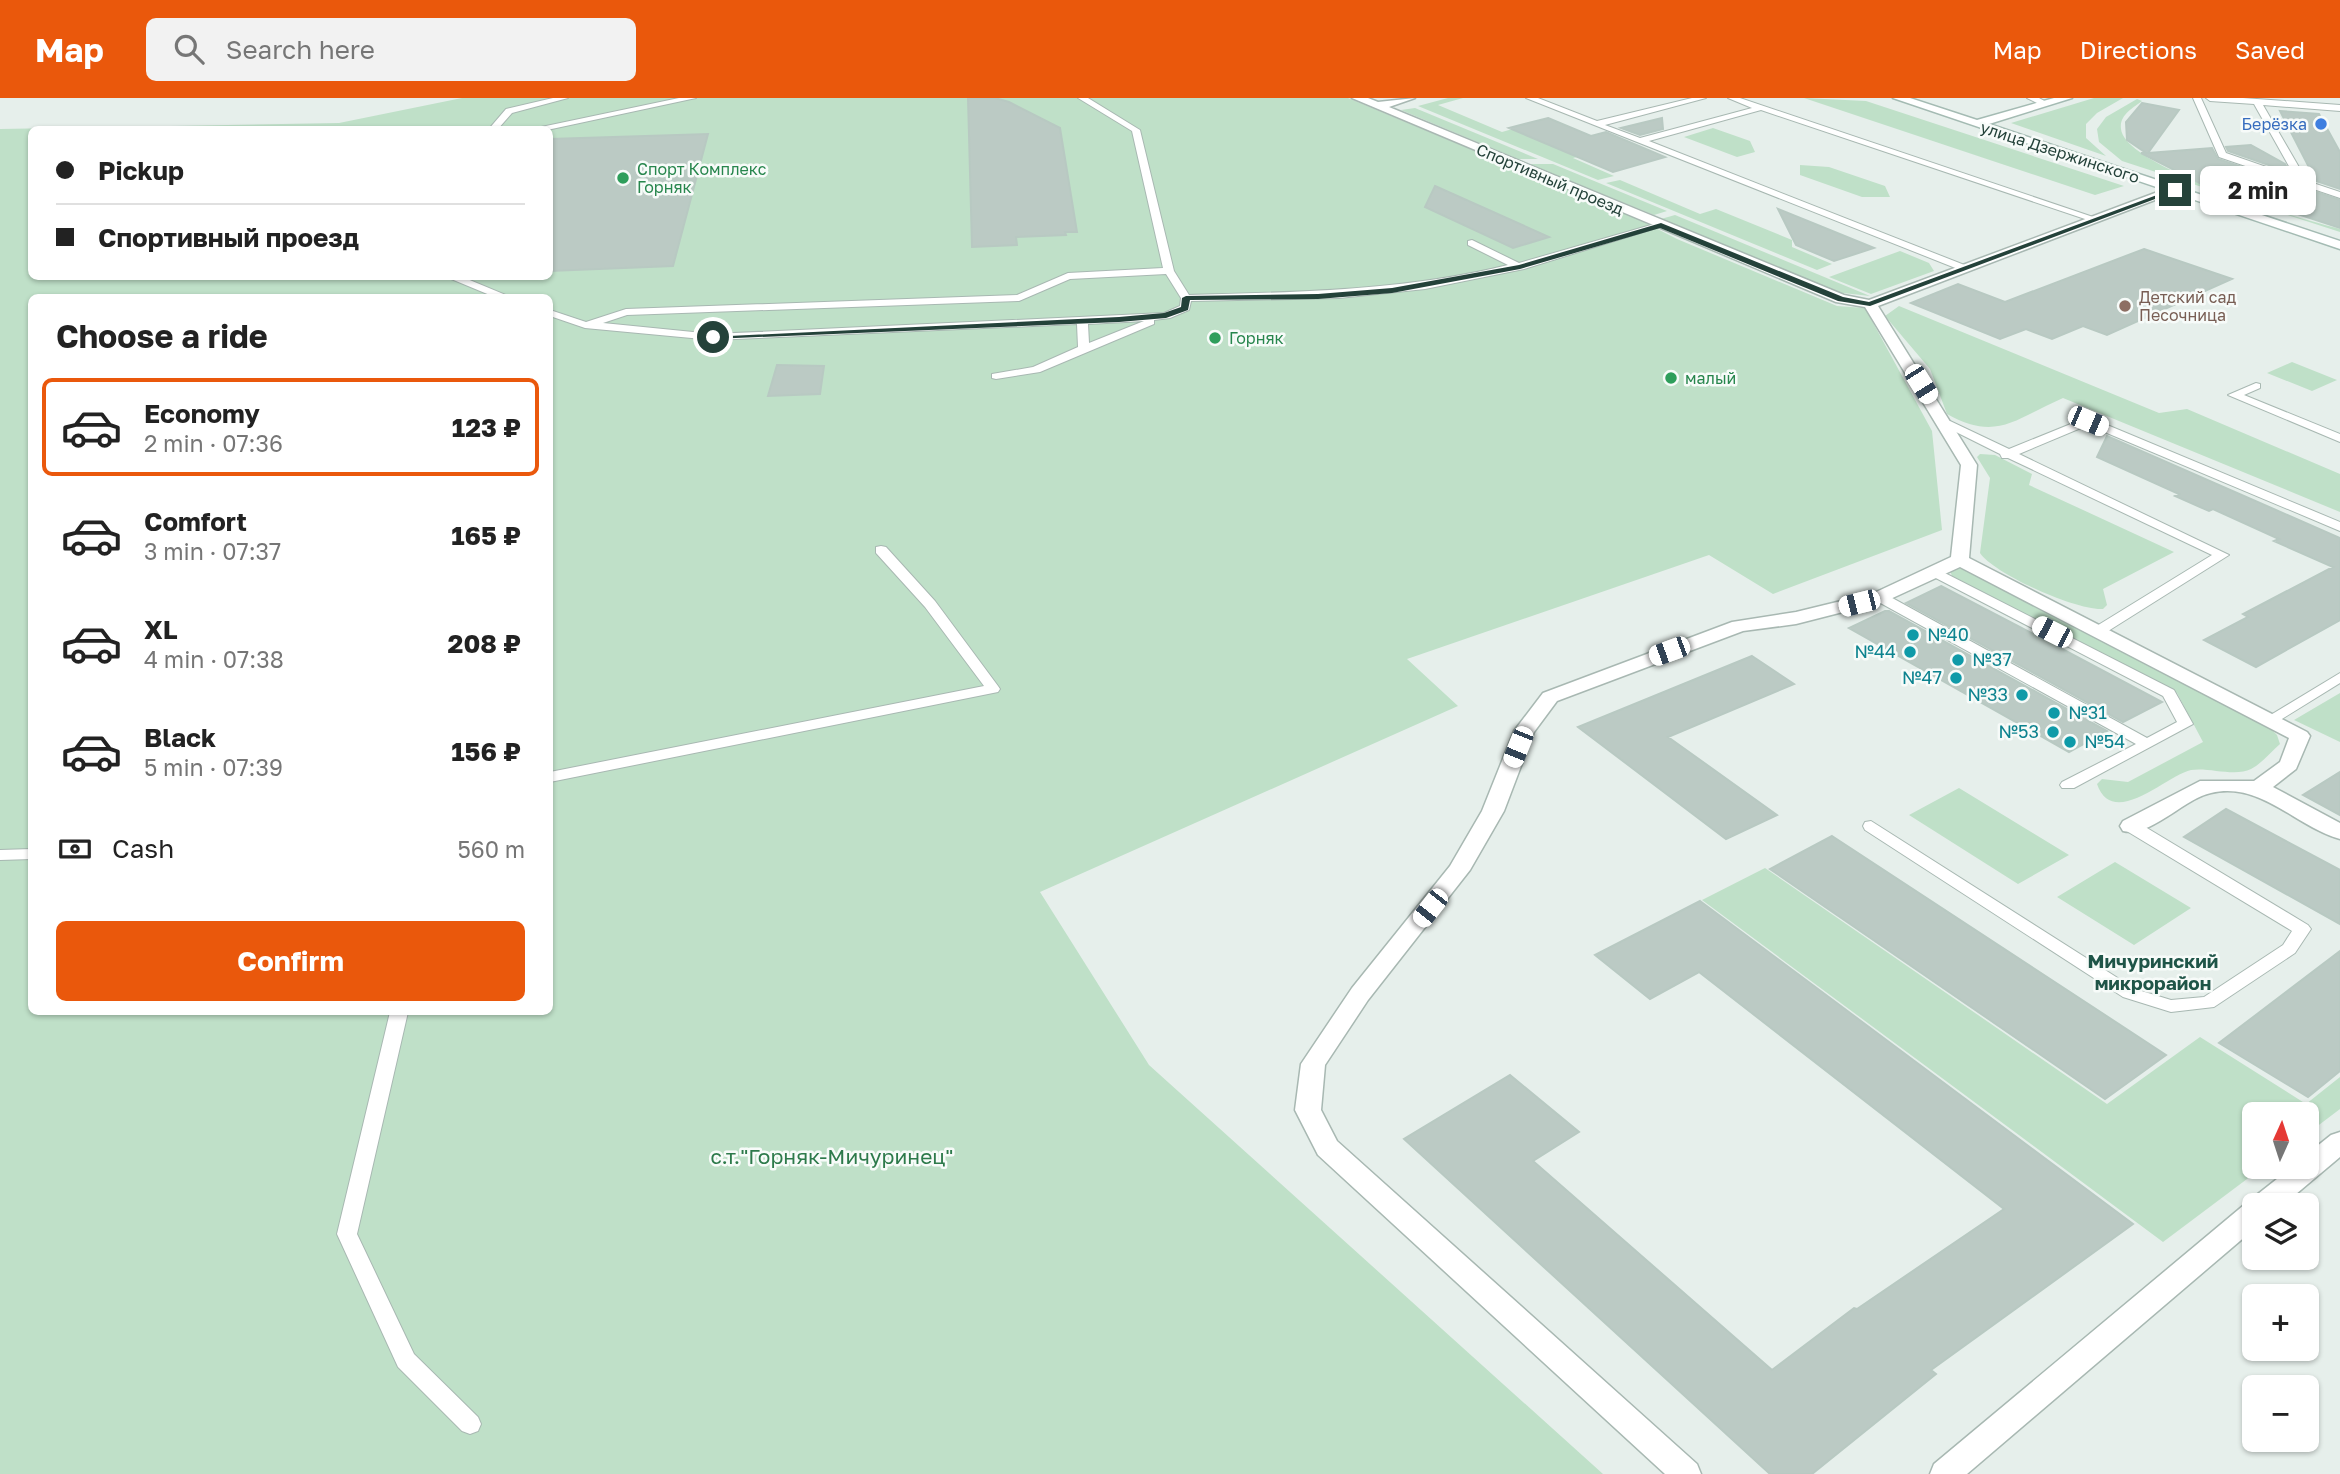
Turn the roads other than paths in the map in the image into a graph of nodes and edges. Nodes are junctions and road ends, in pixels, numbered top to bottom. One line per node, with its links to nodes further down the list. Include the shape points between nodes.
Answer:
1 (565, 98): 21 (lane, via 509,111)
2 (692, 98): 22 (lane)
3 (1083, 98): 33 (lane, via 1136,130)
4 (1358, 98): 16 (street, Спортивный проезд)
5 (1409, 98): 16 (street)
6 (1530, 98): 19 (lane)
7 (1702, 98): 19 (lane)
8 (1732, 98): 17 (lane)
9 (1899, 98): 20 (street, улица Дзержинского)
10 (2031, 98): 15 (lane)
11 (2066, 98): 15 (street)
12 (2197, 98): 24 (lane, via 2222,155)
13 (2210, 98): 14 (lane)
14 (2257, 102): 18 (lane); 24 (lane)
15 (2046, 104): 20 (street)
16 (1378, 107): 28 (street, Спортивный проезд)
17 (1760, 108): 23 (lane); 27 (lane)
18 (2340, 108)
19 (1597, 124): 23 (lane)
20 (1977, 124): 25 (street, улица Дзержинского)
21 (496, 126)
22 (551, 126)
23 (1640, 141): 32 (lane)
24 (2304, 184): 26 (lane)
25 (2175, 190): 27 (street); 30 (street, улица Дзержинского)
26 (2340, 195)
27 (2095, 219): 32 (street)
28 (1661, 225): 31 (lane); 37 (street, Спортивный проезд, via 1841,299)
29 (1472, 243): 31 (lane)
30 (2340, 245)
31 (1520, 267): 36 (lane, via 1392,290)
32 (1963, 268): 37 (street)
33 (1169, 271): 36 (lane); 41 (lane, via 1068,276 1019,298 626,312)
34 (460, 280): 35 (lane)
35 (497, 294)
36 (1186, 298): 39 (lane, via 1185,308)
37 (1870, 304): 45 (street)
38 (553, 314): 41 (lane)
39 (1166, 316): 40 (lane); 42 (lane)
40 (1082, 320): 41 (lane, via 713,337); 42 (lane)
41 (585, 325)
42 (1084, 349): 43 (lane, via 1036,370)
43 (996, 376)
44 (2256, 386): 46 (lane, via 2234,395)
45 (1946, 425): 47 (lane); 50 (street, via 1969,465)
46 (2340, 438)
47 (2006, 454): 48 (lane, via 2088,421); 53 (lane, via 2222,555)
48 (2340, 527)
49 (881, 550): 57 (lane, via 930,604 993,689)
50 (1960, 560): 51 (street); 53 (street)
51 (1935, 572): 52 (street); 56 (lane, via 2169,693 2185,724)
52 (1880, 597): 56 (lane); 70 (street, via 1796,618 1739,625 1550,697 1524,731 1493,811 1460,870 1360,995 1313,1064 1308,1110 1327,1148)
53 (2100, 630): 55 (street)
54 (2340, 677): 55 (lane)
55 (2272, 719): 59 (street, via 2300,736 2289,765)
56 (2147, 744): 58 (lane)
57 (553, 776)
58 (2068, 785)
59 (2259, 788): 61 (street, via 2207,786); 62 (street)
60 (1871, 826): 61 (lane, via 2129,993 2171,1006 2208,1003 2289,949 2302,929)
61 (2131, 826)
62 (2340, 832)
63 (28, 854): 64 (lane)
64 (0, 855)
65 (398, 1015): 69 (lane, via 347,1234 405,1360)
66 (2340, 1142): 67 (street)
67 (2279, 1193)
68 (2242, 1223): 71 (street)
69 (470, 1424)
70 (1686, 1474)
71 (1945, 1474)

